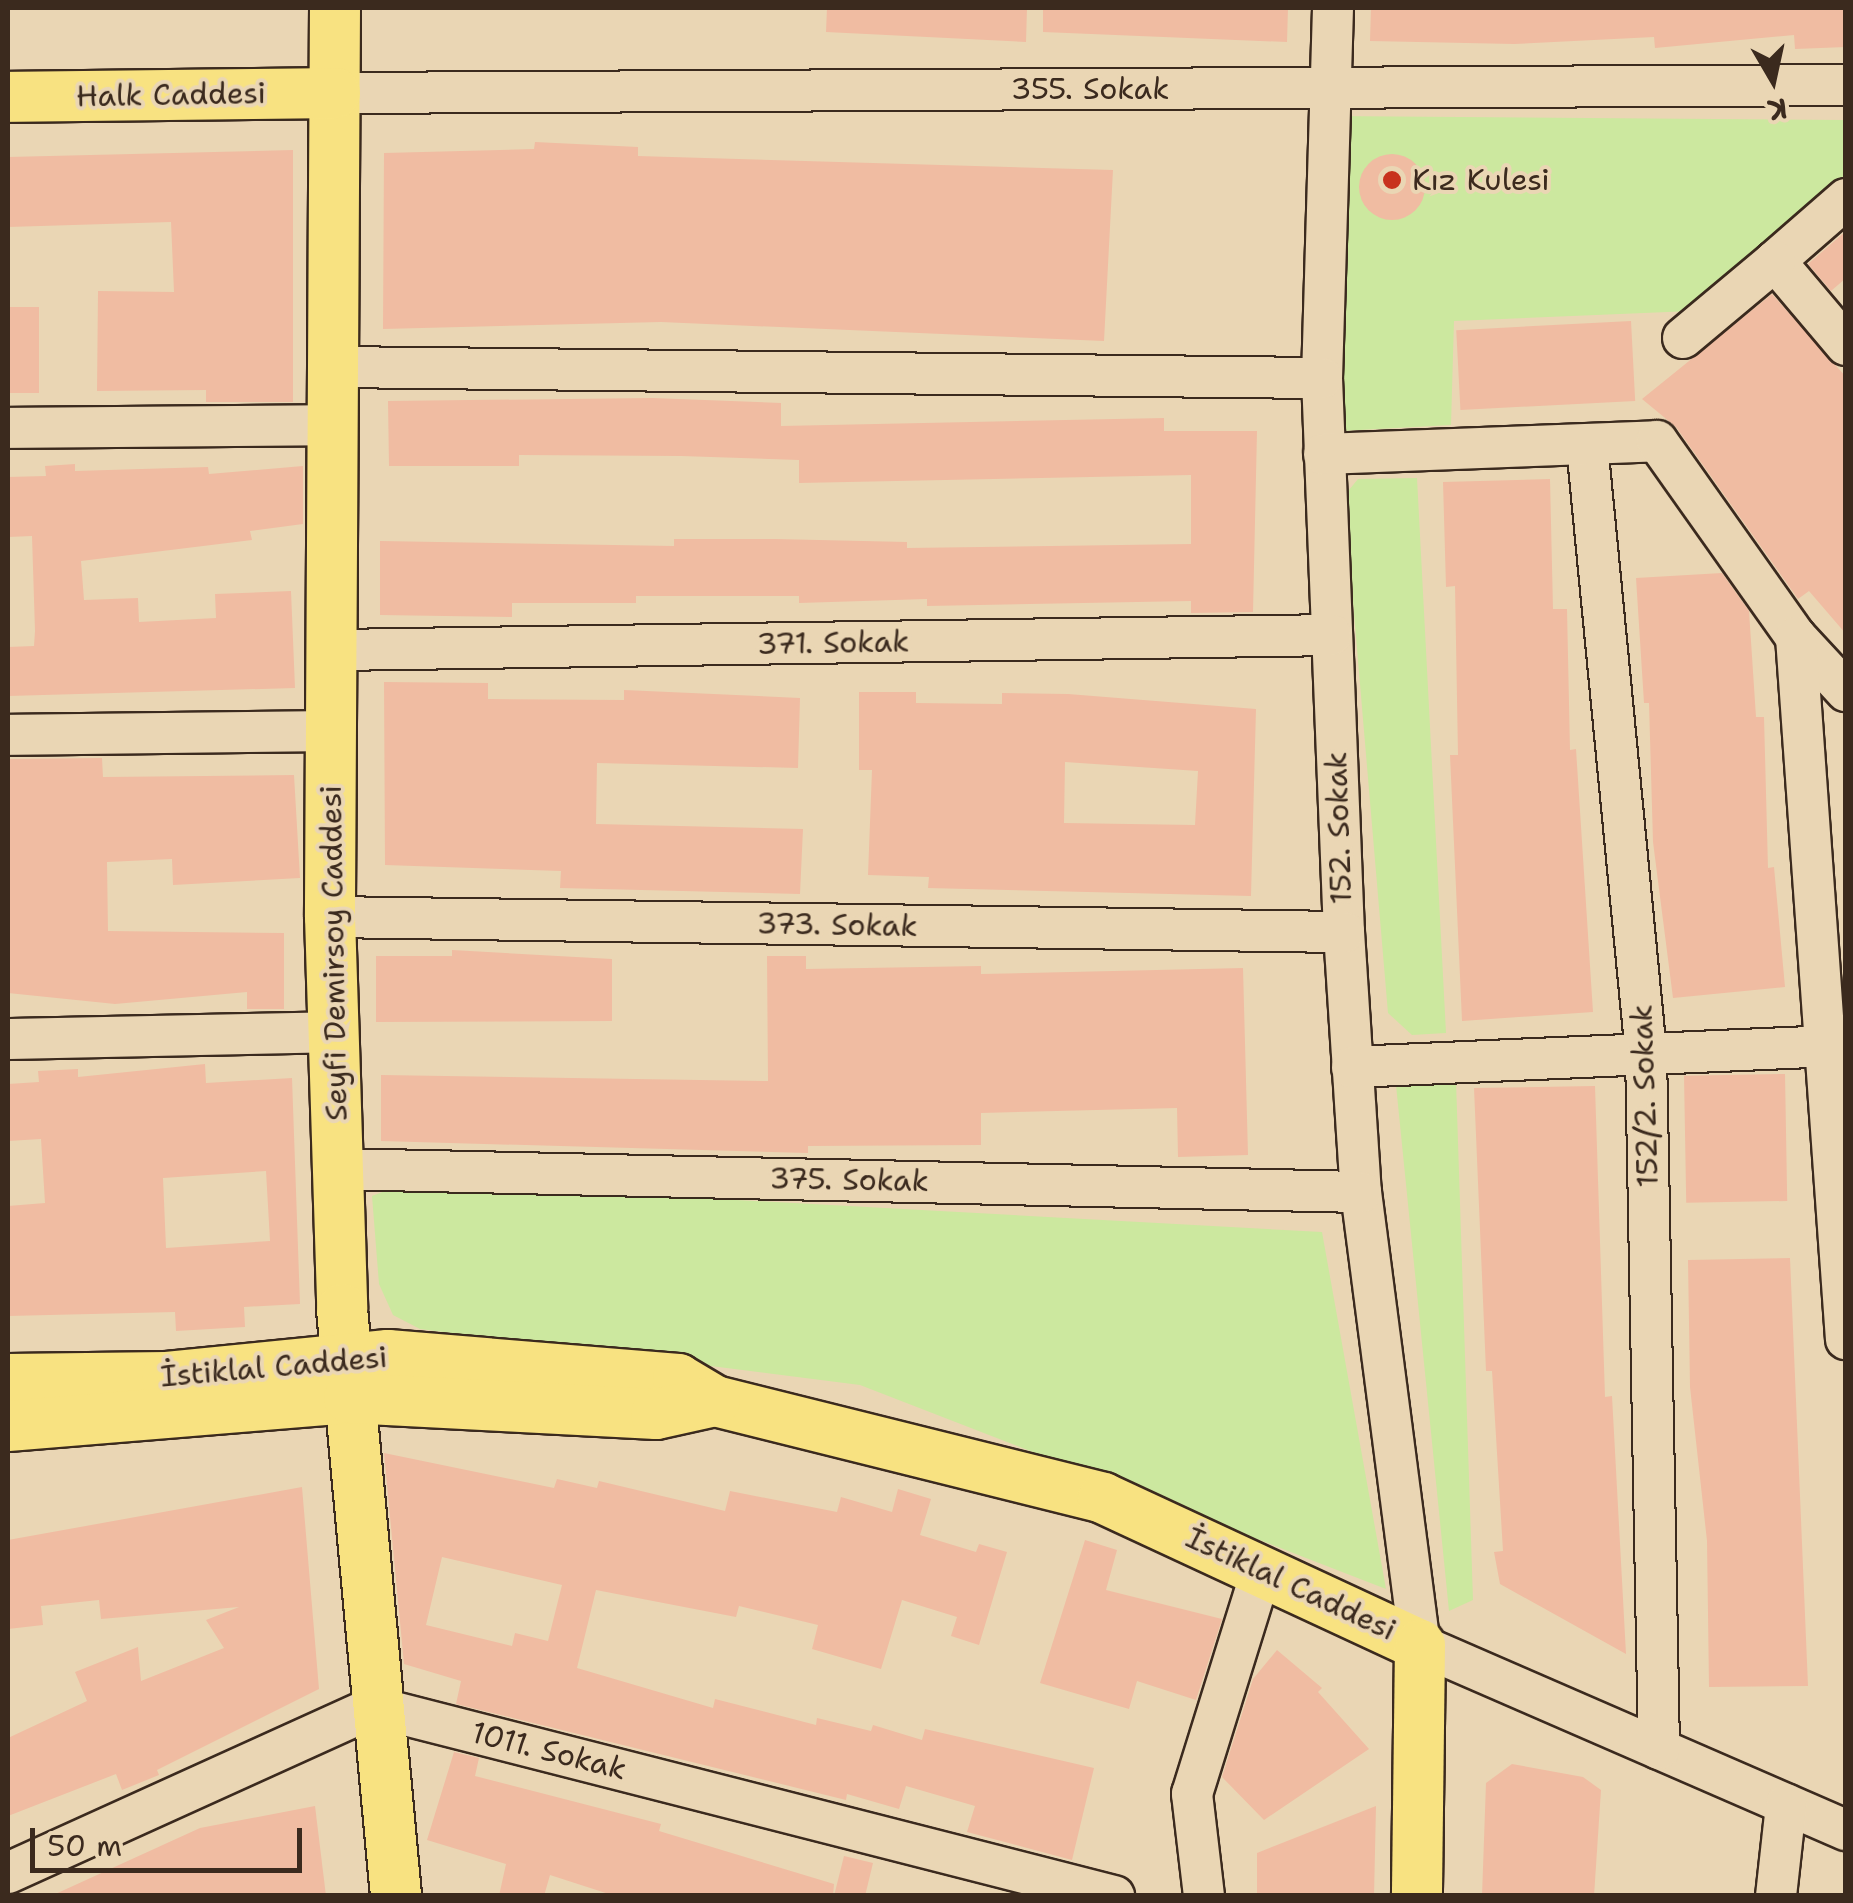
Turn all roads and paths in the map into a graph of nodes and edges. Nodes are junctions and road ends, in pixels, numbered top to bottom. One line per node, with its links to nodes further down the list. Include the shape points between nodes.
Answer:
1 (335, 8): 5 (main road, Seyfi Demirsoy Caddesi)
2 (1333, 8): 4 (street, 152. Sokak)
3 (1846, 85): 4 (street, 355. Sokak)
4 (1328, 88): 5 (street, 355. Sokak); 12 (street, 152. Sokak)
5 (335, 93): 6 (main road, Halk Caddesi); 11 (main road, Seyfi Demirsoy Caddesi)
6 (8, 97)
7 (1846, 200): 8 (street)
8 (1775, 261): 9 (street); 10 (street)
9 (1683, 338)
10 (1846, 345)
11 (333, 367): 12 (street); 13 (main road, Seyfi Demirsoy Caddesi)
12 (1322, 378): 16 (street, 152. Sokak)
13 (334, 425): 14 (street); 19 (main road, Seyfi Demirsoy Caddesi)
14 (8, 428)
15 (1587, 445): 16 (street); 18 (street, via 1657,441); 28 (street, 152/2. Sokak)
16 (1324, 454): 17 (street, 152. Sokak)
17 (1331, 635): 19 (street, 371. Sokak); 24 (street, 152. Sokak)
18 (1796, 637): 20 (street); 27 (street)
19 (336, 650): 21 (main road, Seyfi Demirsoy Caddesi)
20 (1846, 691)
21 (332, 730): 22 (street); 23 (main road, Seyfi Demirsoy Caddesi)
22 (8, 734)
23 (330, 918): 24 (street, 373. Sokak); 25 (main road, Seyfi Demirsoy Caddesi)
24 (1344, 932): 29 (street, 152. Sokak)
25 (334, 1032): 26 (street); 30 (main road, Seyfi Demirsoy Caddesi)
26 (8, 1038)
27 (1836, 1045): 28 (street); 32 (street)
28 (1646, 1053): 29 (street); 39 (street, 152/2. Sokak)
29 (1352, 1067): 31 (street, 152. Sokak)
30 (338, 1168): 31 (street, 375. Sokak); 33 (main road, Seyfi Demirsoy Caddesi)
31 (1361, 1192): 37 (street, 152. Sokak)
32 (1846, 1339)
33 (347, 1377): 34 (main road, İstiklal Caddesi); 35 (main road, İstiklal Caddesi); 36 (main road, İstiklal Caddesi, via 656,1414 715,1400 1103,1498); 38 (main road, Seyfi Demirsoy Caddesi)
34 (8, 1380)
35 (8, 1426)
36 (1262, 1569): 37 (main road, İstiklal Caddesi); 45 (street, via 1192,1794)
37 (1420, 1645): 39 (street, İstiklal Caddesi); 46 (main road)
38 (374, 1707): 42 (street); 43 (main road, Seyfi Demirsoy Caddesi); 44 (street, 1011. Sokak)
39 (1659, 1749): 40 (street, İstiklal Caddesi)
40 (1786, 1805): 41 (street, İstiklal Caddesi); 47 (street)
41 (1846, 1830)
42 (8, 1873)
43 (396, 1896)
44 (1114, 1896)
45 (1204, 1896)
46 (1417, 1896)
47 (1776, 1896)

